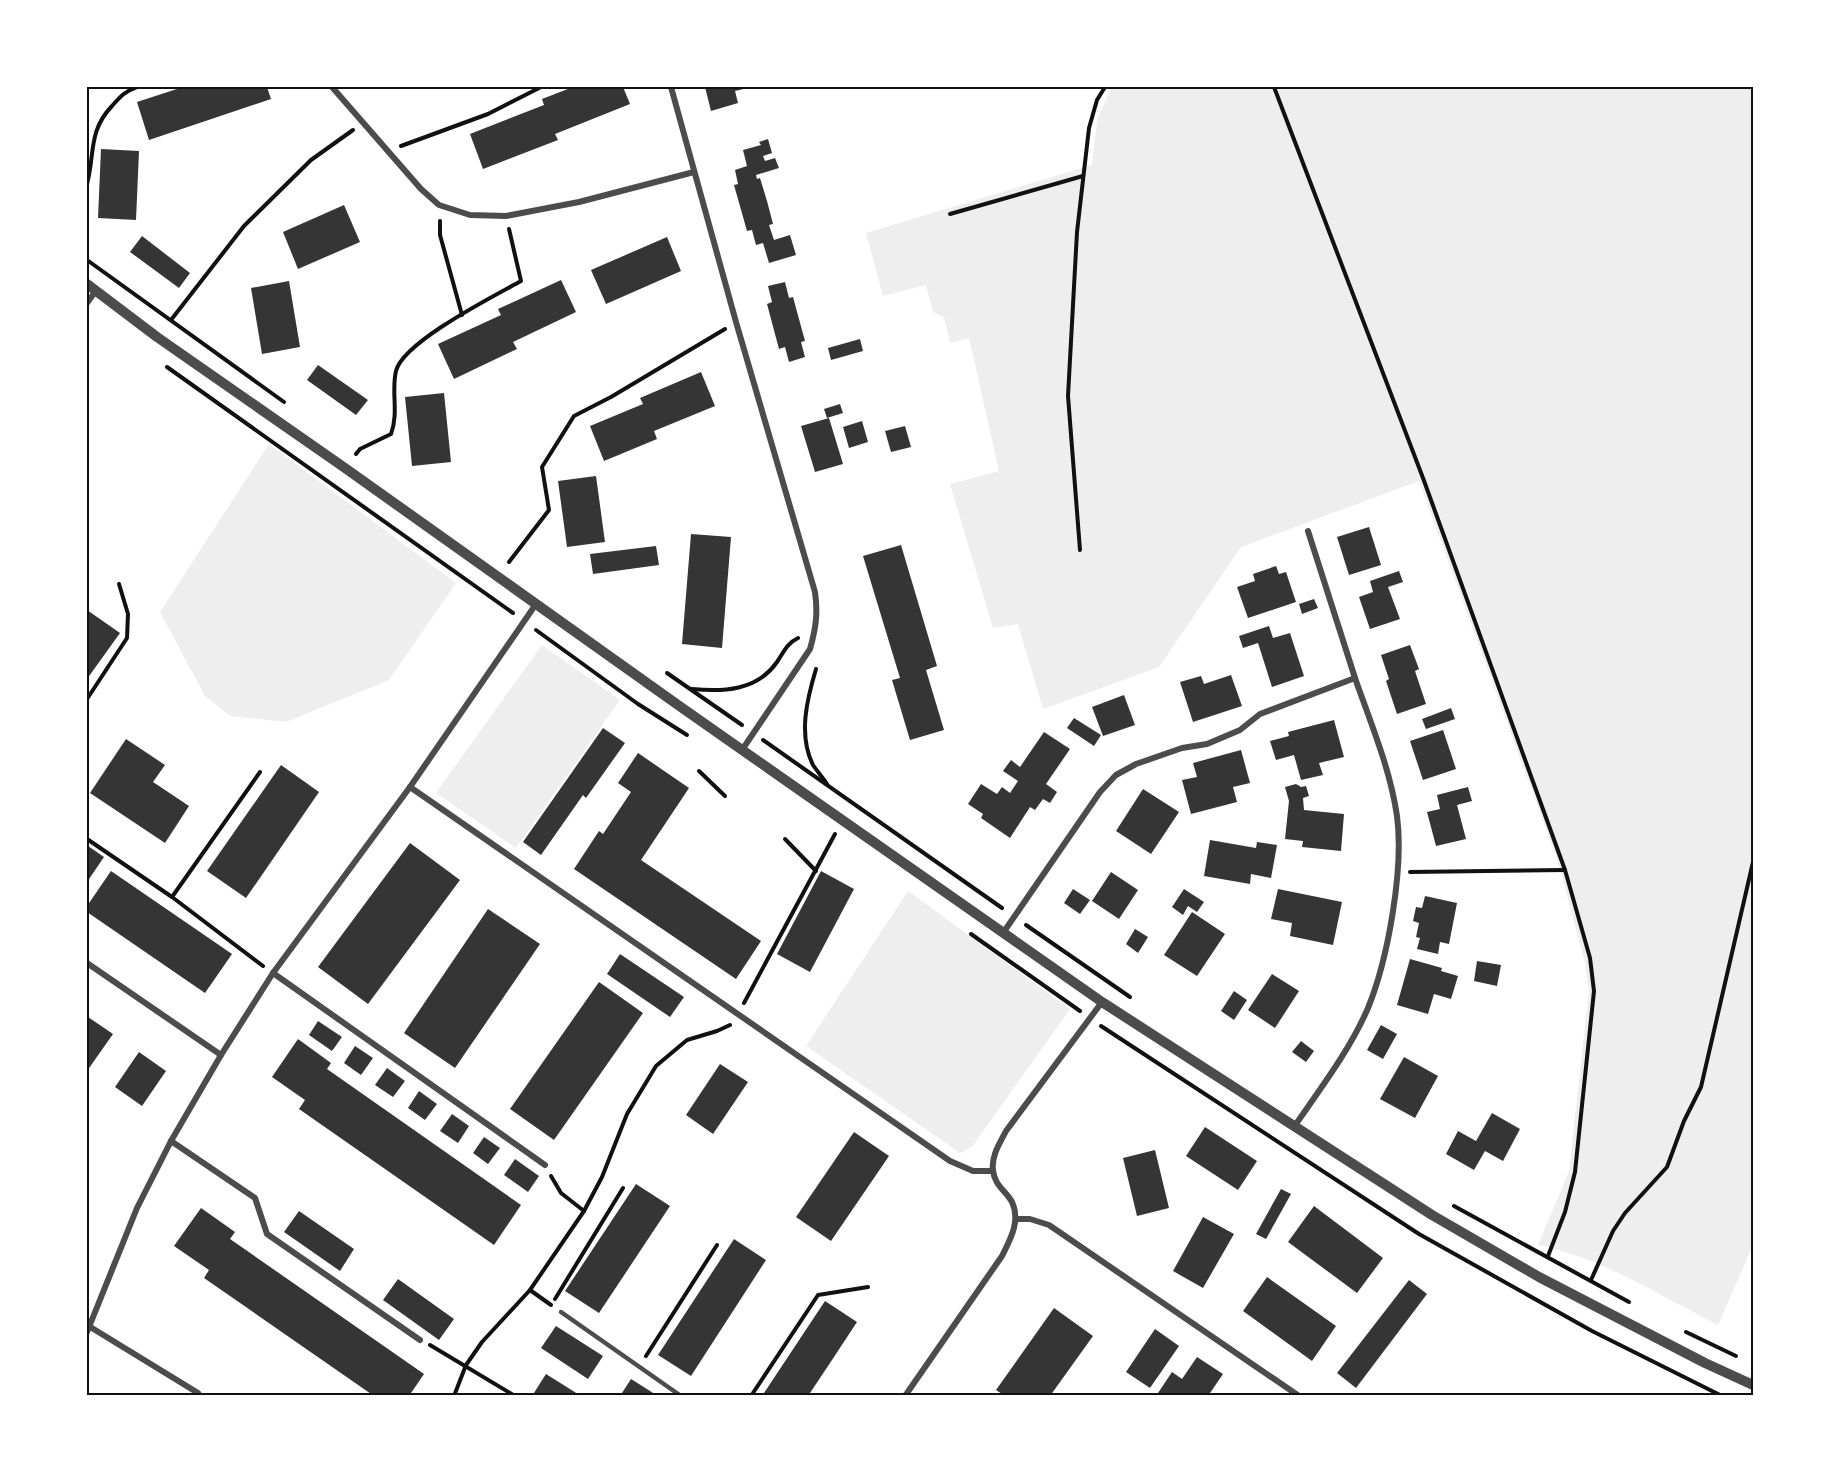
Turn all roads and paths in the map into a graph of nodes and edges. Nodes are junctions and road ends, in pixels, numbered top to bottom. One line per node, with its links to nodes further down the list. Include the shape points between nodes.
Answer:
1 (137, 87): 11 (path, via 126,91 101,117 93,137)
2 (332, 87): 7 (street)
3 (541, 87): 8 (path, via 488,114)
4 (671, 87): 9 (street)
5 (1105, 87): 10 (path, via 1089,128)
6 (1274, 87): 46 (path, via 1423,478)
7 (363, 123): 8 (street); 19 (path, via 311,160 244,226)
8 (388, 151): 12 (street)
9 (694, 172): 14 (street, via 579,202); 20 (street)
10 (1083, 176): 13 (path); 24 (path, via 1068,396)
11 (87, 184)
12 (439, 205): 14 (street, via 470,215); 18 (path, via 440,235)
13 (950, 214)
14 (506, 216): 18 (path, via 521,281)
15 (87, 260): 19 (path)
16 (91, 288): 17 (street); 27 (street)
17 (87, 303)
18 (462, 315): 22 (path, via 427,335 399,363 391,434 356,454)
19 (171, 320): 21 (path)
20 (736, 322): 25 (path, via 574,416 542,467 549,510 509,562); 28 (street, via 814,592 818,610)
21 (291, 407)
22 (347, 447)
23 (1308, 531): 31 (street)
24 (1080, 550)
25 (518, 568)
26 (119, 584): 33 (path, via 128,614 127,638)
27 (536, 604): 35 (street); 38 (street)
28 (816, 630): 32 (path, via 788,643 777,663 751,684 721,691); 34 (street, via 810,648)
29 (819, 662): 39 (path, via 805,718 813,764)
30 (664, 672): 32 (path)
31 (1355, 678): 47 (street, via 1390,776 1397,819); 49 (street, via 1260,714 1240,730 1207,744 1182,748 1116,775 1100,792)
32 (690, 689): 34 (path)
33 (87, 699)
34 (754, 733): 35 (street); 39 (path)
35 (742, 750): 50 (street)
36 (699, 771): 40 (path)
37 (260, 772): 48 (path)
38 (410, 787): 52 (street); 55 (street)
39 (829, 787): 49 (path)
40 (725, 796)
41 (835, 834): 45 (path)
42 (87, 839): 48 (path)
43 (785, 839): 45 (path)
44 (1753, 862): 67 (path, via 1701,1087 1667,1167 1625,1213)
45 (816, 870): 55 (path)
46 (1565, 870): 47 (path); 66 (path, via 1590,958 1594,991 1575,1172)
47 (1397, 872): 57 (street, via 1387,950 1368,1008)
48 (172, 897): 52 (path)
49 (1015, 917): 50 (street); 53 (path)
50 (1004, 933): 54 (street)
51 (87, 963): 56 (street)
52 (273, 973): 56 (street); 59 (street)
53 (1132, 999)
54 (1102, 1002): 57 (street); 60 (street, via 1006,1131 994,1154)
55 (737, 1014): 60 (street, via 950,1161 973,1171); 63 (path, via 729,1025 687,1040 656,1066 627,1114)
56 (221, 1055): 58 (street)
57 (1294, 1128): 79 (street, via 1539,1277)
58 (171, 1141): 73 (street, via 137,1208); 75 (street, via 255,1198 267,1234)
59 (545, 1165): 63 (path, via 561,1193)
60 (993, 1171): 64 (street, via 999,1187 1012,1202)
61 (623, 1188): 70 (path)
62 (1449, 1203): 66 (path)
63 (584, 1211): 69 (path)
64 (1016, 1219): 85 (street, via 1002,1256); 86 (street, via 1049,1225)
65 (717, 1245): 78 (path)
66 (1548, 1256): 67 (path)
67 (1591, 1280): 71 (path)
68 (868, 1287): 84 (path, via 818,1295)
69 (530, 1290): 70 (path); 77 (path)
70 (551, 1305): 72 (path)
71 (1636, 1306)
72 (561, 1312): 78 (lane)
73 (88, 1328): 80 (street)
74 (1684, 1331): 76 (path)
75 (420, 1340): 77 (path)
76 (1743, 1360)
77 (466, 1365): 81 (path); 82 (path)
78 (639, 1366): 83 (lane)
79 (1753, 1385)
80 (200, 1396)
81 (454, 1396)
82 (515, 1396)
83 (681, 1396)
84 (751, 1396)
85 (905, 1396)
86 (1299, 1396)

